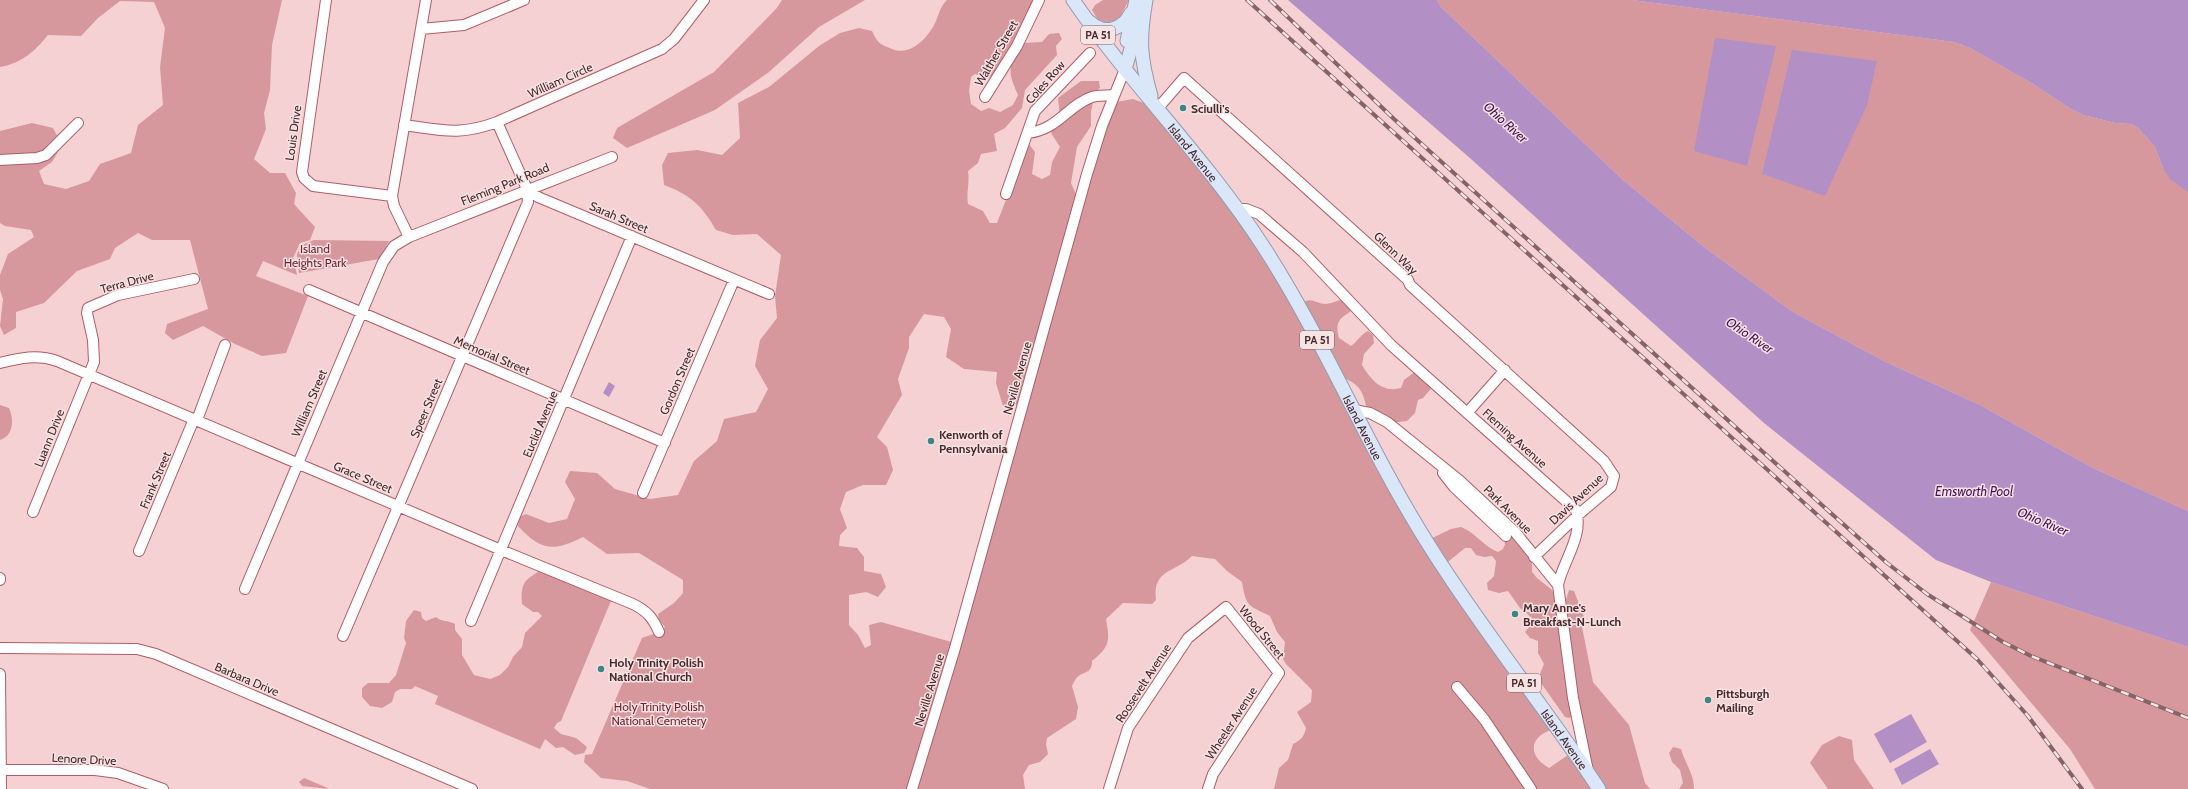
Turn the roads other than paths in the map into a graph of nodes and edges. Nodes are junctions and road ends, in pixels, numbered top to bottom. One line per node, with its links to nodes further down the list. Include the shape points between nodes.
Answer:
1 (326, 0): 23 (street, Louis Drive, via 302,172 304,178 314,186)
2 (426, 0): 9 (street)
3 (524, 0): 9 (street, via 464,25)
4 (704, 0): 15 (street, William Circle, via 674,39 662,49)
5 (1039, 0): 13 (street, Walther Street, via 1017,46)
6 (1073, 0): 8 (main road, PA 51)
7 (1141, 1): 8 (main road, via 1126,21 1113,30 1095,26); 11 (main road, via 1126,49); 14 (main road, via 1140,53)
8 (1085, 18): 11 (main road, PA 51)
9 (421, 29): 17 (street)
10 (1090, 53): 18 (street, Coles Row, via 1040,104)
11 (1125, 69): 12 (street, Neville Avenue); 14 (main road, Island Avenue / PA 51)
12 (1114, 95): 18 (street, via 1094,96 1050,127); 68 (street, Neville Avenue, via 1089,167 957,640)
13 (985, 97)
14 (1155, 105): 24 (main road, Island Avenue / PA 51); 35 (street, Glenn Way, via 1184,78)
15 (498, 122): 17 (street, William Circle, via 479,129 457,132); 21 (street)
16 (78, 123): 20 (street, via 46,155 37,158)
17 (404, 125): 23 (street)
18 (1028, 133): 22 (street, Coles Row)
19 (612, 156): 21 (street, Fleming Park Road)
20 (0, 160)
21 (527, 189): 25 (street, Sarah Street, via 538,197); 26 (street, Fleming Park Road); 33 (street, Speer Street, via 528,202)
22 (1006, 194)
23 (392, 196): 26 (street)
24 (1238, 209): 38 (main road, Island Avenue / PA 51, via 1264,247 1302,312); 39 (street, Fleming Avenue, via 1259,214 1303,252 1391,345)
25 (632, 236): 28 (street, Sarah Street); 37 (street, Euclid Avenue)
26 (409, 237): 31 (street, William Street, via 387,253)
27 (194, 278): 36 (street, Terra Drive, via 118,295 88,308 95,351)
28 (734, 280): 30 (street, Sarah Street); 41 (street, Gordon Street)
29 (309, 290): 31 (street, Memorial Street)
30 (769, 294)
31 (361, 313): 33 (street, Memorial Street); 43 (street, William Street)
32 (225, 345): 40 (street, Frank Street)
33 (462, 356): 37 (street, Memorial Street); 46 (street, Speer Street)
34 (0, 362): 36 (street, Grace Street, via 32,356 47,358)
35 (1505, 370): 39 (street); 44 (street, Glenn Way, via 1591,447)
36 (90, 375): 40 (street, Grace Street); 47 (street, Luann Drive)
37 (564, 400): 41 (street, Memorial Street); 50 (street, Euclid Avenue)
38 (1354, 410): 42 (street, Park Avenue, via 1370,413 1387,422); 64 (main road, Island Avenue / PA 51, via 1431,549 1479,621)
39 (1467, 413): 48 (street, Fleming Avenue, via 1572,506)
40 (196, 420): 43 (street, Grace Street); 51 (street, Frank Street)
41 (664, 443): 45 (street, Gordon Street)
42 (1432, 459): 49 (street, Park Avenue, via 1454,487); 52 (street, Park Avenue, via 1515,532)
43 (298, 463): 46 (street, Grace Street); 54 (street, William Street)
44 (1614, 476): 48 (street, Davis Avenue, via 1611,486)
45 (643, 493)
46 (398, 506): 50 (street, Grace Street); 58 (street, Speer Street)
47 (33, 512)
48 (1578, 515): 52 (street, Davis Avenue); 53 (street, via 1576,536)
49 (1506, 536)
50 (501, 550): 56 (street, Euclid Avenue); 57 (street, Grace Street, via 633,604 653,618)
51 (139, 551)
52 (1534, 557): 53 (street, Park Avenue)
53 (1558, 585): 64 (street, via 1574,698)
54 (245, 589)
55 (1226, 607): 60 (street, Wood Street); 69 (street, Roosevelt Avenue, via 1188,638 1128,728)
56 (471, 622)
57 (659, 632)
58 (343, 636)
59 (0, 648): 67 (street, Barbara Drive, via 137,649 156,654)
60 (1279, 673): 70 (street, Wheeler Avenue, via 1213,774)
61 (0, 674): 63 (street)
62 (1457, 687): 71 (street, via 1484,719)
63 (1, 770): 65 (street); 66 (street, Lenore Drive, via 95,770 118,773)
64 (1589, 773): 72 (main road, Island Avenue / PA 51)
65 (1, 789)
66 (163, 789)
67 (472, 789)
68 (912, 789)
69 (1109, 789)
70 (1208, 789)
71 (1531, 789)
72 (1599, 789)

